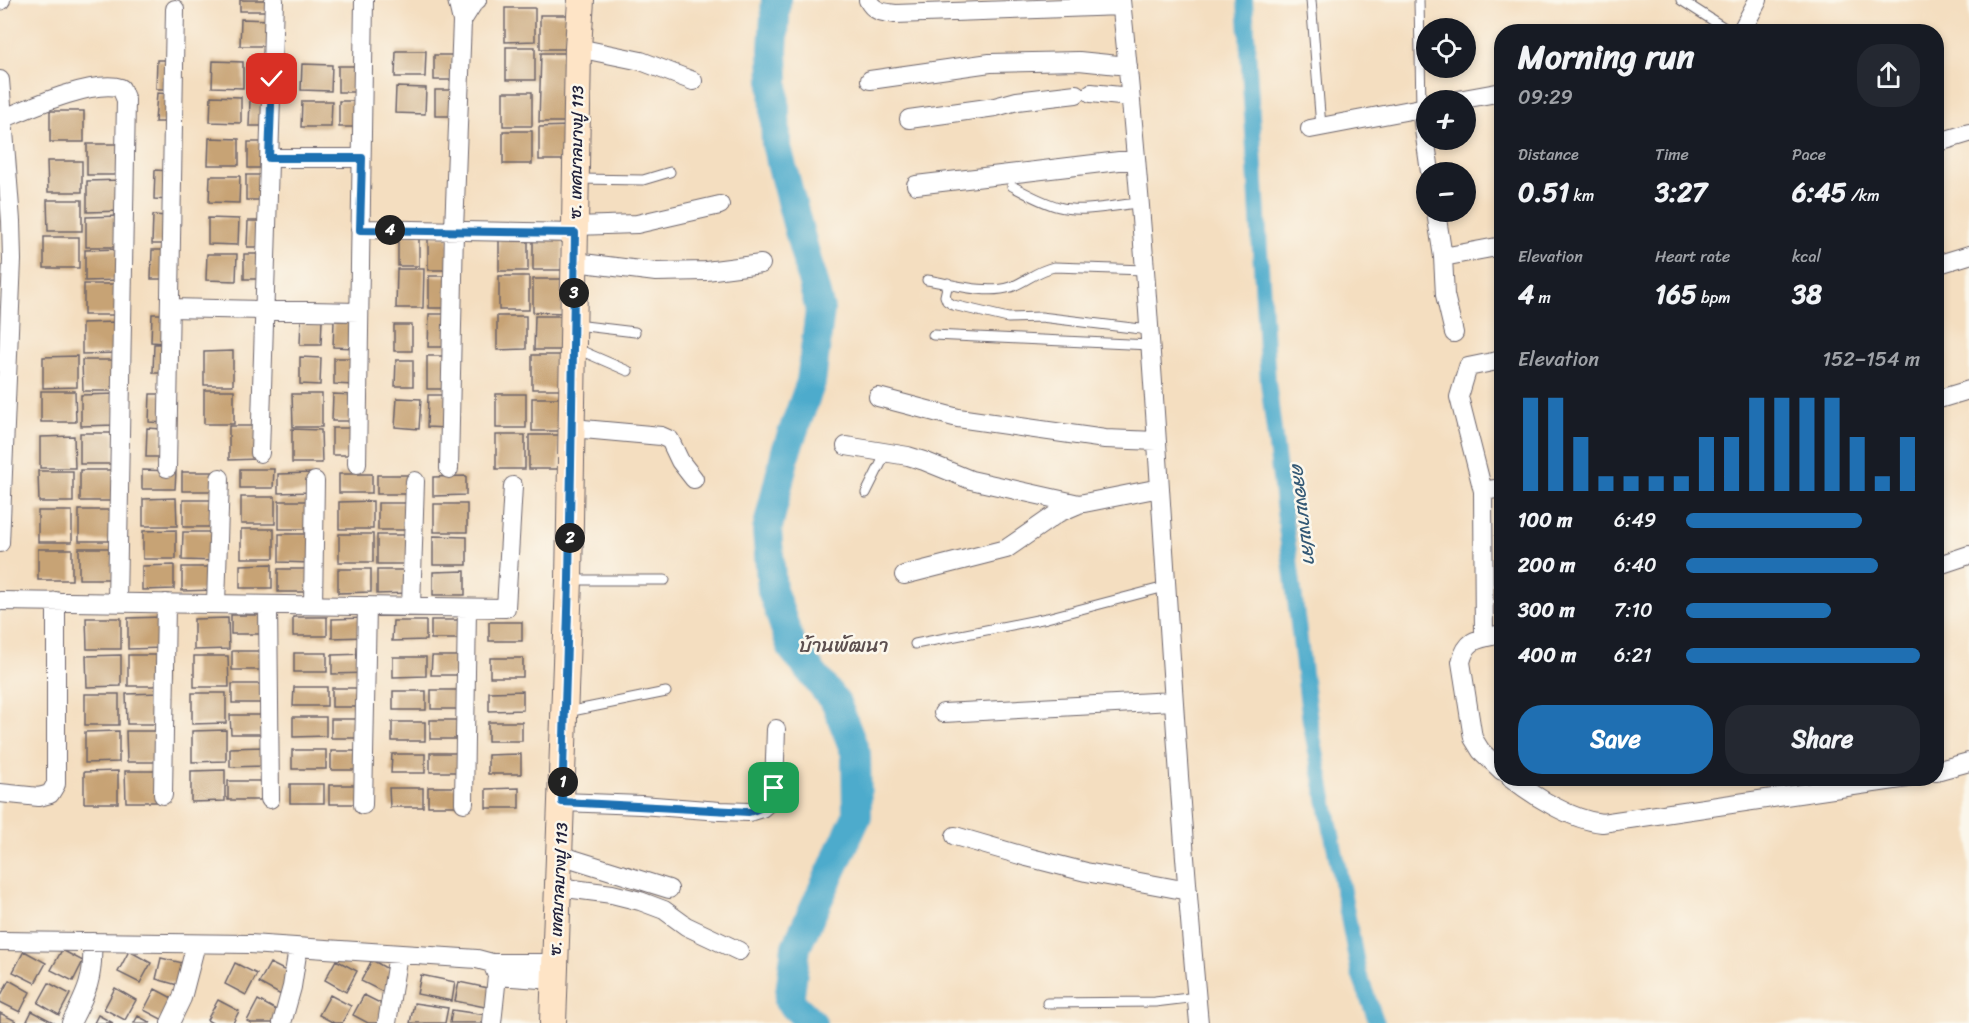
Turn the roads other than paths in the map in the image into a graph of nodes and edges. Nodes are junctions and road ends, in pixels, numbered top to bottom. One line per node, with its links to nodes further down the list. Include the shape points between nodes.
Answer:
1 (274, 0): 31 (street)
2 (364, 0): 32 (street)
3 (457, 0): 13 (street)
4 (477, 0): 13 (street)
5 (581, 0): 16 (street, ซ. เทศบาลบางปู 113)
6 (868, 0): 11 (street, via 872,8 895,14)
7 (1311, 0): 28 (lane)
8 (1419, 0): 21 (lane)
9 (1681, 0): 14 (lane)
10 (1758, 0): 15 (street)
11 (1121, 3): 17 (street)
12 (176, 9): 53 (street)
13 (462, 21): 42 (street)
14 (1718, 24)
15 (1745, 24)
16 (578, 48): 20 (street, via 640,61); 35 (street, ซ. เทศบาลบางปู 113)
17 (1128, 66): 19 (street, via 1079,61 990,63); 23 (street)
18 (0, 80): 26 (street)
19 (870, 80)
20 (693, 81)
21 (1423, 90)
22 (1494, 93): 24 (street)
23 (1130, 97): 27 (street, via 1084,94 1017,100); 33 (street)
24 (1476, 97)
25 (1416, 109): 28 (street)
26 (2, 119): 84 (street, via 12,260); 93 (street, via 84,89 110,85 121,88 126,100)
27 (909, 119)
28 (1316, 128)
29 (1969, 133): 30 (street)
30 (1944, 141)
31 (269, 158): 32 (street); 54 (street)
32 (362, 158): 41 (street)
33 (1136, 159): 36 (street); 38 (street)
34 (670, 172): 35 (lane, via 643,180)
35 (576, 179): 43 (street, ซ. เทศบาลบางปู 113)
36 (916, 185)
37 (1012, 186): 38 (lane, via 1066,208)
38 (1139, 203): 50 (street)
39 (720, 205): 43 (street, via 638,224)
40 (1438, 222): 46 (street)
41 (360, 230): 42 (street); 55 (street)
42 (454, 230): 43 (street); 73 (street)
43 (575, 230): 47 (street, ซ. เทศบาลบางปู 113)
44 (1494, 247): 46 (street)
45 (1969, 255): 48 (street)
46 (1443, 256): 57 (street, via 1445,295)
47 (575, 262): 49 (street, via 656,272 706,272); 59 (street, ซ. เทศบาลบางปู 113)
48 (1944, 263)
49 (761, 264)
50 (1145, 270): 52 (lane, via 1053,267 996,290); 60 (street)
51 (927, 280): 52 (lane)
52 (948, 283): 60 (lane, via 945,296 954,305 1008,318 1041,317)
53 (170, 308): 54 (street); 72 (street)
54 (265, 310): 55 (street); 69 (street)
55 (359, 312): 71 (street)
56 (635, 332): 59 (lane)
57 (1454, 333)
58 (933, 335): 60 (lane)
59 (574, 336): 62 (lane); 66 (street, ซ. เทศบาลบางปู 113)
60 (1150, 337): 67 (street)
61 (1494, 362): 81 (street, via 1468,367 1459,396)
62 (628, 371)
63 (1969, 390): 65 (street)
64 (878, 397): 67 (street, via 958,418 1105,439)
65 (1944, 398)
66 (572, 428): 75 (street, via 670,440); 88 (street, ซ. เทศบาลบางปู 113)
67 (1157, 441): 79 (street)
68 (846, 446): 70 (street)
69 (260, 453)
70 (886, 453): 82 (lane); 83 (street, via 924,461 971,480)
71 (357, 464)
72 (167, 468)
73 (449, 469)
74 (220, 478): 95 (street)
75 (694, 479)
76 (315, 481): 97 (street)
77 (415, 481): 99 (street)
78 (513, 486): 100 (street, via 506,608)
79 (1160, 488): 83 (street); 90 (street)
80 (1494, 489): 81 (street)
81 (1483, 491): 101 (street)
82 (866, 493)
83 (1079, 504): 87 (street, via 1058,513 1006,549)
84 (0, 543)
85 (1969, 555): 86 (street)
86 (1944, 563)
87 (904, 575)
88 (569, 580): 89 (lane); 105 (street, ซ. เทศบาลบางปู 113)
89 (665, 580)
90 (1165, 587): 102 (lane, via 1047,618); 104 (street)
91 (0, 601): 92 (street)
92 (56, 601): 93 (street); 113 (street, via 56,784 50,794 39,797)
93 (117, 602): 94 (street)
94 (166, 603): 95 (street); 114 (street)
95 (216, 604): 96 (street)
96 (268, 604): 97 (street); 115 (street)
97 (313, 605): 98 (street)
98 (368, 606): 99 (street); 118 (street)
99 (411, 607): 100 (street)
100 (467, 608): 117 (street)
101 (1493, 636): 109 (street, via 1472,641 1464,649 1461,662 1473,738)
102 (915, 644)
103 (666, 692): 105 (lane)
104 (1173, 701): 106 (street); 123 (street)
105 (565, 713): 116 (street, ซ. เทศบาลบางปู 113)
106 (943, 713)
107 (776, 729): 116 (street, via 774,788 762,808 720,812)
108 (1969, 762): 110 (street)
109 (1494, 763)
110 (1944, 769)
111 (1524, 786): 112 (street, via 1586,822 1602,823)
112 (1854, 786)
113 (0, 793)
114 (163, 795)
115 (270, 799)
116 (562, 802): 120 (street, ซ. เทศบาลบางปู 113)
117 (464, 803)
118 (363, 805)
119 (956, 836): 123 (street, via 1086,872)
120 (560, 855): 121 (street, ซ. เทศบาลบางปู 113); 122 (street)
121 (558, 887): 128 (street, via 640,901); 131 (street, ซ. เทศบาลบางปู 113)
122 (669, 889)
123 (1188, 891): 132 (street)
124 (0, 941): 125 (street)
125 (92, 942): 126 (street); 134 (street, via 88,989)
126 (196, 944): 127 (street); 135 (street, via 182,998)
127 (298, 948): 129 (street); 136 (street)
128 (739, 951)
129 (398, 954): 130 (street, via 477,959); 137 (street)
130 (495, 970): 131 (street); 138 (street)
131 (554, 972): 139 (street, ซ. เทศบาลบางปู 113)
132 (1197, 997): 133 (lane, via 1155,1002); 140 (street)
133 (1047, 1003)
134 (71, 1023)
135 (170, 1023)
136 (282, 1023)
137 (387, 1023)
138 (492, 1023)
139 (553, 1023)
140 (1199, 1023)

